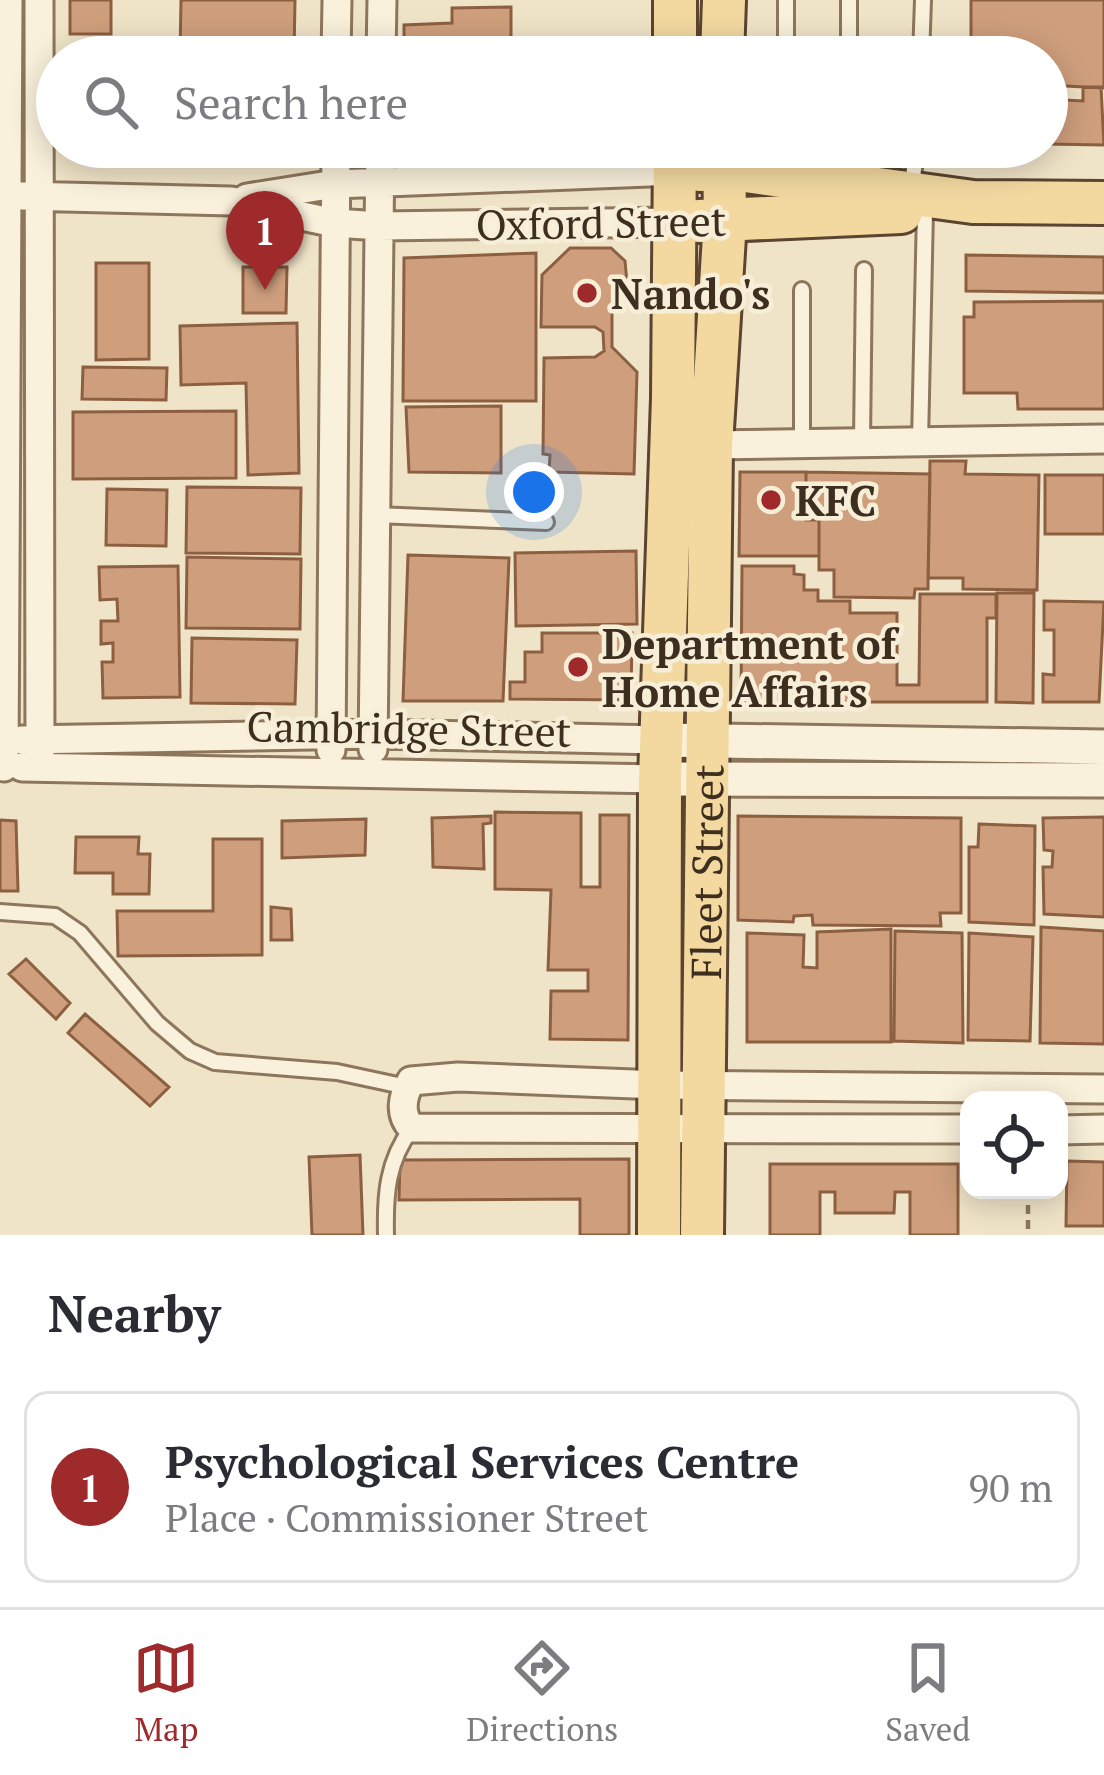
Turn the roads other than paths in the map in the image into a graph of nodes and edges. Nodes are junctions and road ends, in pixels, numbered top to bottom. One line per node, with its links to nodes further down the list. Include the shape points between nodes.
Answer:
1 (8, 0): 28 (street)
2 (40, 0): 10 (street)
3 (337, 0): 11 (street)
4 (382, 0): 12 (street)
5 (674, 0): 13 (main road)
6 (724, 0): 14 (main road)
7 (785, 0): 15 (lane)
8 (849, 0): 16 (lane)
9 (923, 0): 17 (lane)
10 (40, 36)
11 (336, 36)
12 (381, 36)
13 (675, 36)
14 (723, 36)
15 (786, 36)
16 (849, 36)
17 (922, 36)
18 (40, 168): 29 (street)
19 (335, 168): 27 (street)
20 (380, 168): 26 (street)
21 (560, 168): 26 (street, Oxford Street)
22 (675, 168): 34 (main road, Fleet Street)
23 (724, 168): 33 (main road, Fleet Street)
24 (769, 168): 31 (main road, Oxford Street)
25 (917, 168): 31 (lane)
26 (380, 182): 27 (street, Oxford Street); 36 (street)
27 (335, 184): 30 (street, Oxford Street); 35 (street)
28 (4, 196): 29 (street, Oxford Street); 49 (street)
29 (40, 196): 30 (street, Oxford Street); 50 (street)
30 (231, 201): 35 (street, Oxford Street)
31 (918, 201): 32 (main road, Oxford Street); 33 (main road, Oxford Street); 41 (lane)
32 (1104, 203)
33 (725, 220): 34 (main road, Oxford Street); 43 (main road, Fleet Street)
34 (674, 222): 36 (street, Oxford Street); 51 (main road, Fleet Street)
35 (335, 223): 36 (street, Oxford Street); 47 (street)
36 (380, 226): 44 (street)
37 (864, 270): 40 (lane)
38 (802, 290): 42 (lane)
39 (1104, 439): 41 (street)
40 (862, 442): 41 (street); 42 (street)
41 (920, 442)
42 (802, 443): 43 (street)
43 (711, 446): 52 (main road, Fleet Street)
44 (376, 515): 45 (lane); 46 (street)
45 (546, 522)
46 (374, 734): 47 (street, Cambridge Street); 51 (street, Cambridge Street); 54 (street)
47 (332, 735): 50 (street, Cambridge Street); 53 (street)
48 (1104, 747): 52 (street, Cambridge Street)
49 (2, 753): 50 (street, Cambridge Street)
50 (40, 753): 53 (street, Cambridge Street)
51 (660, 759): 52 (street, Cambridge Street); 54 (street, Cambridge Street); 59 (main road, Fleet Street)
52 (708, 761): 55 (street, Cambridge Street); 60 (main road, Fleet Street)
53 (331, 772): 54 (street, Cambridge Street)
54 (373, 772)
55 (1104, 780)
56 (0, 912): 57 (lane, via 55,916 80,933 157,1023 215,1062)
57 (412, 1083): 59 (street, via 458,1077); 61 (street, via 403,1113)
58 (1104, 1089): 60 (street)
59 (658, 1105): 60 (street); 60 (street); 61 (street); 66 (main road, Fleet Street)
60 (702, 1106): 62 (street); 67 (main road, Fleet Street)
61 (412, 1128): 65 (lane, via 390,1168)
62 (960, 1128)
63 (1104, 1129): 64 (street)
64 (1068, 1130)
65 (386, 1235)
66 (659, 1235)
67 (702, 1235)

